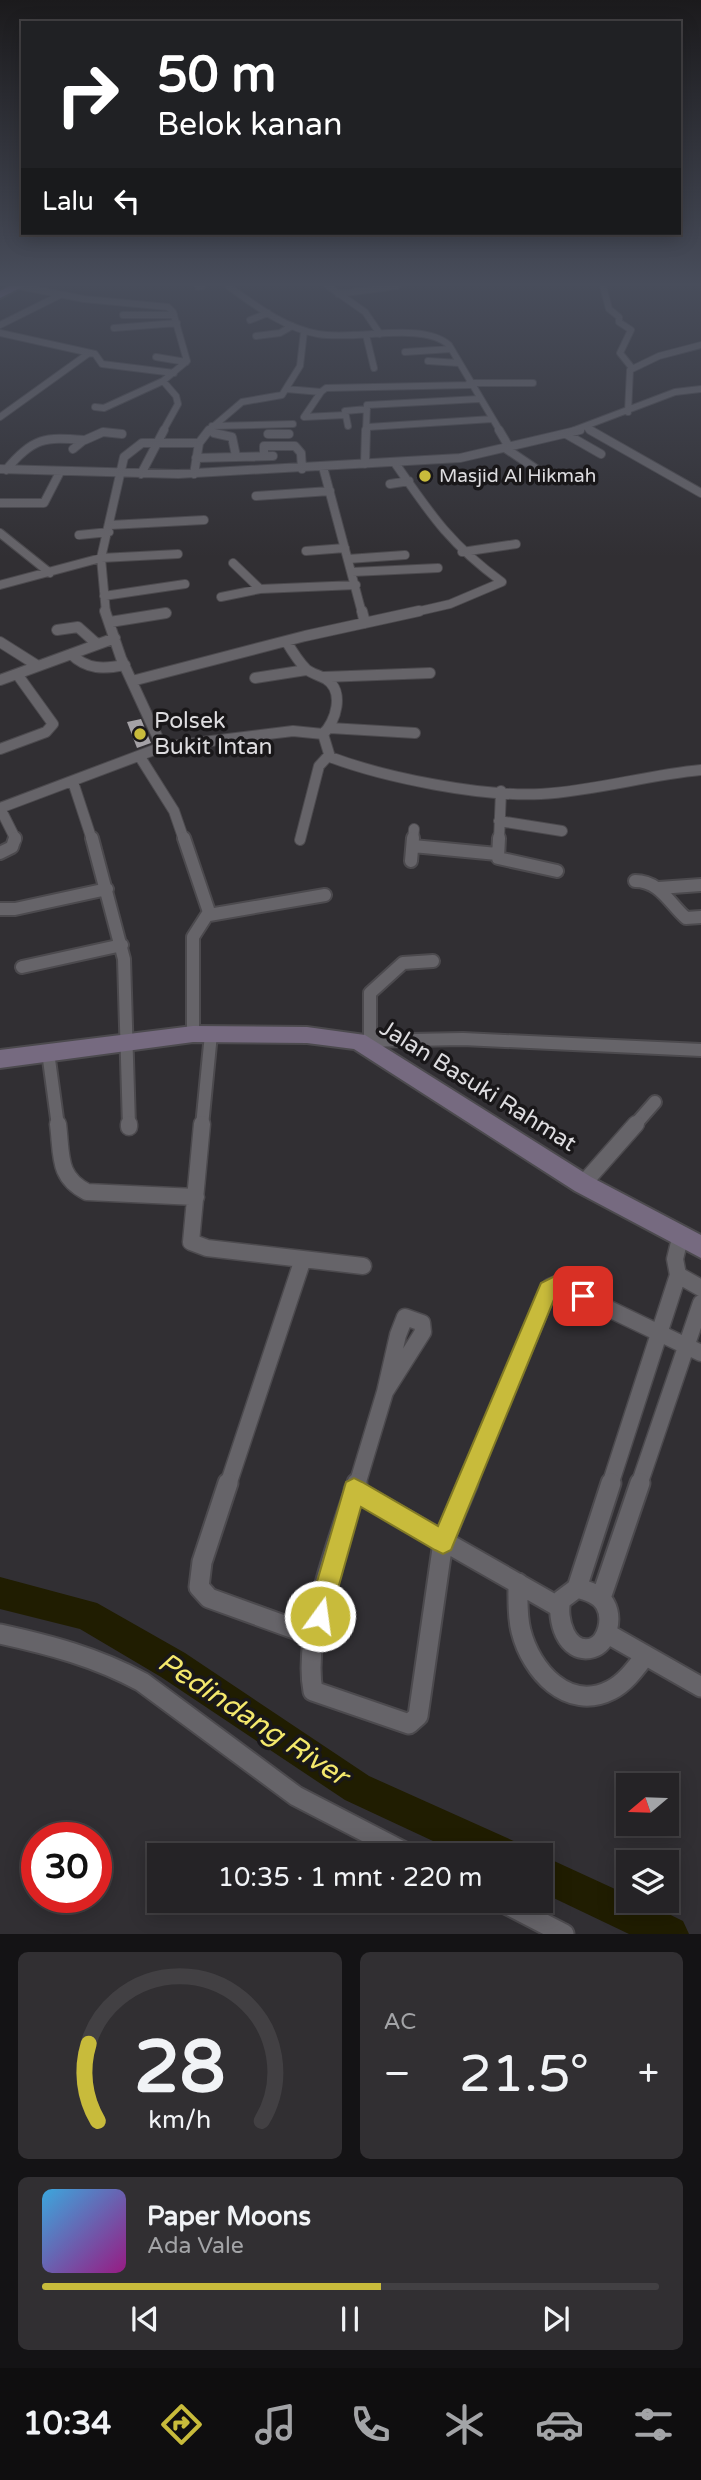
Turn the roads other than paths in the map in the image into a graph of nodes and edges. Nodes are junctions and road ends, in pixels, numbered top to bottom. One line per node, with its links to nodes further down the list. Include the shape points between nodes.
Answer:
1 (56, 376): 19 (street)
2 (170, 376): 6 (street)
3 (294, 376): 9 (street)
4 (465, 376): 8 (street)
5 (631, 376): 17 (street)
6 (163, 381): 14 (street, via 104,408); 32 (street, via 178,404)
7 (533, 383): 8 (street)
8 (469, 384): 11 (street, via 326,388); 12 (street)
9 (286, 389): 11 (street); 25 (street, via 278,397 238,404)
10 (701, 389): 17 (street, via 678,391)
11 (321, 392): 18 (street, via 304,417)
12 (479, 399): 13 (street); 20 (street)
13 (430, 401): 15 (street, via 369,405); 16 (street)
14 (95, 407)
15 (367, 409): 18 (street, via 347,410); 23 (street)
16 (435, 411)
17 (628, 412): 24 (street)
18 (345, 415): 22 (street)
19 (0, 417)
20 (492, 419): 23 (street); 35 (street)
21 (293, 424): 25 (street)
22 (348, 426)
23 (368, 427): 41 (street)
24 (587, 428): 29 (street); 55 (street)
25 (209, 429): 30 (street); 33 (street)
26 (122, 434): 31 (street, via 105,432)
27 (268, 434): 28 (street); 30 (street); 34 (street)
28 (289, 434)
29 (566, 434): 35 (street); 37 (street)
30 (229, 436): 38 (street)
31 (85, 440): 36 (street); 43 (street, via 46,437)
32 (161, 440): 33 (street); 47 (street, via 144,440 134,446); 48 (street)
33 (198, 443): 39 (street)
34 (267, 445): 38 (street, via 263,447 269,456); 44 (street, via 297,447)
35 (507, 448): 40 (street, via 466,458); 50 (street)
36 (73, 449)
37 (601, 454)
38 (236, 456): 39 (street)
39 (196, 458): 49 (street)
40 (395, 463): 41 (street); 52 (street)
41 (365, 464): 42 (street)
42 (323, 467): 44 (street); 54 (street)
43 (3, 469): 46 (street)
44 (302, 469): 45 (street)
45 (270, 470): 49 (street); 51 (street)
46 (60, 472): 47 (street); 57 (street, via 44,503)
47 (115, 474): 48 (street); 59 (street)
48 (141, 474): 49 (street)
49 (194, 474)
50 (545, 475)
51 (264, 479)
52 (410, 481): 53 (street); 65 (street, via 436,523)
53 (390, 484)
54 (330, 491): 56 (street); 63 (street)
55 (701, 493)
56 (256, 496)
57 (0, 503)
58 (204, 520): 59 (street)
59 (110, 529): 61 (street); 68 (street)
60 (0, 533): 73 (street)
61 (79, 535)
62 (516, 544): 65 (street)
63 (345, 548): 64 (street); 69 (street)
64 (306, 551)
65 (462, 552): 82 (street, via 502,582 450,604)
66 (178, 554): 68 (street)
67 (404, 555): 69 (street)
68 (101, 558): 73 (street); 78 (street)
69 (348, 559): 72 (street)
70 (233, 563): 77 (street)
71 (438, 568): 72 (street)
72 (352, 572): 76 (street)
73 (50, 573): 75 (street)
74 (185, 584): 78 (street)
75 (0, 585)
76 (356, 585): 77 (street); 82 (street)
77 (260, 589): 79 (street)
78 (104, 596): 81 (street)
79 (221, 597)
80 (166, 613): 81 (street)
81 (110, 622): 84 (street)
82 (365, 623): 85 (street)
83 (57, 630): 87 (street, via 79,628)
84 (115, 638): 87 (street); 89 (street)
85 (286, 641): 91 (street); 97 (street)
86 (0, 642): 90 (street)
87 (97, 644): 88 (street)
88 (71, 654): 89 (street, via 92,668); 90 (street)
89 (124, 665): 97 (street)
90 (38, 666): 93 (street)
91 (306, 670): 94 (street); 95 (street)
92 (430, 673): 94 (street)
93 (18, 674): 96 (street); 101 (street, via 54,724 46,732)
94 (324, 677): 98 (street, via 332,686 336,707)
95 (255, 678)
96 (0, 680)
97 (132, 681): 100 (street)
98 (327, 731): 99 (street); 100 (street, via 280,732); 102 (street)
99 (415, 733)
100 (162, 747): 103 (street)
101 (0, 749)
102 (329, 755): 106 (street, via 354,766); 111 (street, via 320,766)
103 (141, 757): 105 (street); 123 (street, via 174,811)
104 (701, 770): 106 (street, via 554,792)
105 (73, 782): 107 (street); 119 (street)
106 (501, 791): 108 (street)
107 (0, 808): 113 (street, via 16,840)
108 (499, 821): 110 (street); 114 (street)
109 (414, 829): 112 (street)
110 (562, 831)
111 (300, 840)
112 (413, 846): 114 (street); 115 (street)
113 (0, 853)
114 (496, 854): 116 (street, via 501,860)
115 (411, 861)
116 (557, 871)
117 (635, 881): 120 (street, via 648,881)
118 (701, 885): 120 (street)
119 (107, 888): 122 (street); 125 (street)
120 (659, 888): 124 (street, via 682,915)
121 (325, 895): 123 (street)
122 (0, 909)
123 (209, 915): 128 (street, via 193,937)
124 (701, 917)
125 (122, 945): 127 (street); 130 (street)
126 (433, 961): 129 (street, via 403,963 370,993)
127 (22, 967)
128 (202, 1034): 129 (street, Jalan Basuki Rahmat); 130 (street, Jalan Basuki Rahmat); 137 (street)
129 (364, 1040): 131 (street, via 550,1042); 136 (street, Jalan Basuki Rahmat)
130 (125, 1041): 132 (street, Jalan Basuki Rahmat); 135 (street)
131 (701, 1050)
132 (48, 1052): 133 (street, Jalan Basuki Rahmat); 137 (street, via 64,1169 71,1184 88,1192)
133 (0, 1059)
134 (655, 1102): 136 (street)
135 (129, 1127)
136 (583, 1184): 138 (street, Jalan Basuki Rahmat)
137 (196, 1197): 140 (street, via 190,1236 193,1245)
138 (680, 1238): 139 (street, Jalan Basuki Rahmat); 142 (street, via 675,1259)
139 (701, 1247)
140 (303, 1259): 141 (street); 156 (street, via 198,1583 209,1598)
141 (363, 1266)
142 (678, 1275): 143 (street); 145 (street)
143 (701, 1288)
144 (701, 1303): 146 (street)
145 (659, 1332): 146 (street); 149 (street, via 557,1284 550,1287); 151 (street)
146 (694, 1350): 152 (street)
147 (385, 1392): 148 (street)
148 (354, 1490): 149 (street); 156 (street)
149 (443, 1542): 150 (street); 156 (street, via 414,1723 405,1724 313,1691 308,1679)
150 (518, 1583): 153 (street); 157 (street, via 523,1637 540,1671 566,1694 583,1698 605,1695 623,1684)
151 (578, 1588): 152 (street); 153 (street, via 566,1594)
152 (601, 1598): 155 (street, via 609,1615)
153 (559, 1607): 155 (street, via 563,1632 581,1648 593,1648)
154 (0, 1634): 159 (street, via 68,1649 118,1668 296,1796)
155 (608, 1634): 157 (street)
156 (314, 1636)
157 (645, 1656): 158 (street)
158 (701, 1687)
159 (387, 1843)
160 (524, 1913): 161 (street)
161 (564, 1934)

